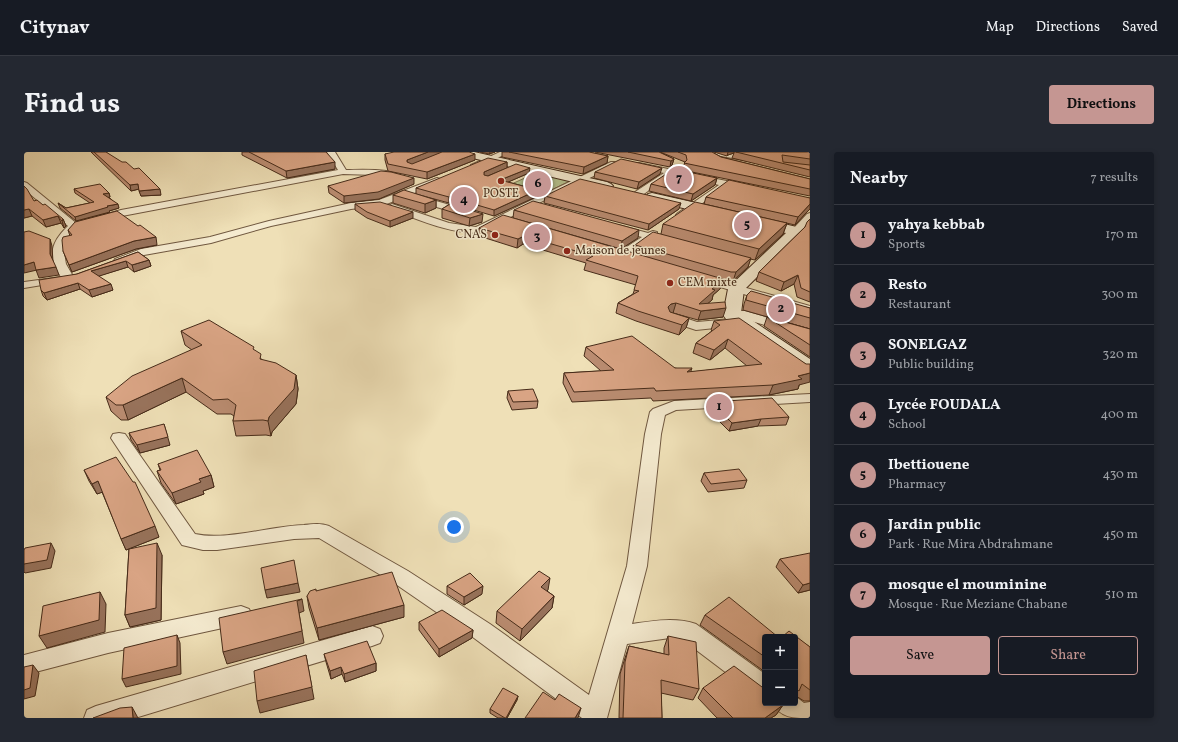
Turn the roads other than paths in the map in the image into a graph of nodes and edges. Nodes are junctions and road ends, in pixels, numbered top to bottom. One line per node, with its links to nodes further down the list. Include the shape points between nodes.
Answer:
1 (331, 152): 12 (street)
2 (460, 152): 7 (main road)
3 (506, 152): 7 (street)
4 (703, 152): 5 (street)
5 (713, 154): 10 (street)
6 (605, 158): 8 (street)
7 (490, 159): 11 (street); 15 (main road)
8 (623, 162): 13 (street); 15 (street)
9 (681, 165): 13 (street)
10 (762, 165)
11 (469, 167)
12 (342, 172): 16 (street, via 375,173); 33 (street, via 121,213)
13 (672, 172): 17 (street); 21 (street)
14 (442, 178): 16 (street)
15 (581, 180): 21 (main road); 23 (street)
16 (429, 184): 20 (street)
17 (725, 184): 19 (street); 24 (street)
18 (24, 185): 33 (street)
19 (756, 190)
20 (404, 194): 22 (street); 30 (street, via 479,217)
21 (638, 194): 24 (main road)
22 (381, 203): 30 (street, via 469,231 478,230); 39 (street, via 351,206 211,240 142,252)
23 (532, 204): 25 (street); 30 (street)
24 (694, 207): 26 (main road); 28 (street)
25 (545, 208)
26 (730, 215)
27 (810, 216): 35 (street)
28 (675, 219)
29 (745, 219): 35 (main road)
30 (499, 220): 31 (street)
31 (516, 224)
32 (605, 224): 36 (street)
33 (74, 226): 41 (street, via 61,238 56,250 65,274 72,278)
34 (662, 228): 36 (street)
35 (796, 231): 42 (main road, via 753,264)
36 (650, 236): 37 (street); 38 (street, via 619,253)
37 (679, 244)
38 (638, 259)
39 (112, 263)
40 (691, 275): 42 (street)
41 (24, 285)
42 (736, 289): 43 (street); 45 (main road)
43 (810, 310)
44 (673, 318): 45 (street, via 696,326)
45 (737, 318): 46 (street, via 746,315); 47 (main road)
46 (810, 334)
47 (810, 368)
48 (810, 398): 51 (street, via 674,406 658,412 637,566)
49 (119, 438): 57 (street, via 189,540 217,543 294,532 322,531 401,577 482,631)
50 (262, 610): 53 (street, via 108,643)
51 (618, 635): 54 (street, via 670,629 688,631); 57 (street)
52 (372, 636): 58 (street)
53 (24, 665)
54 (762, 686)
55 (790, 706): 56 (street, via 804,715)
56 (810, 714)
57 (595, 716)
58 (96, 718)

